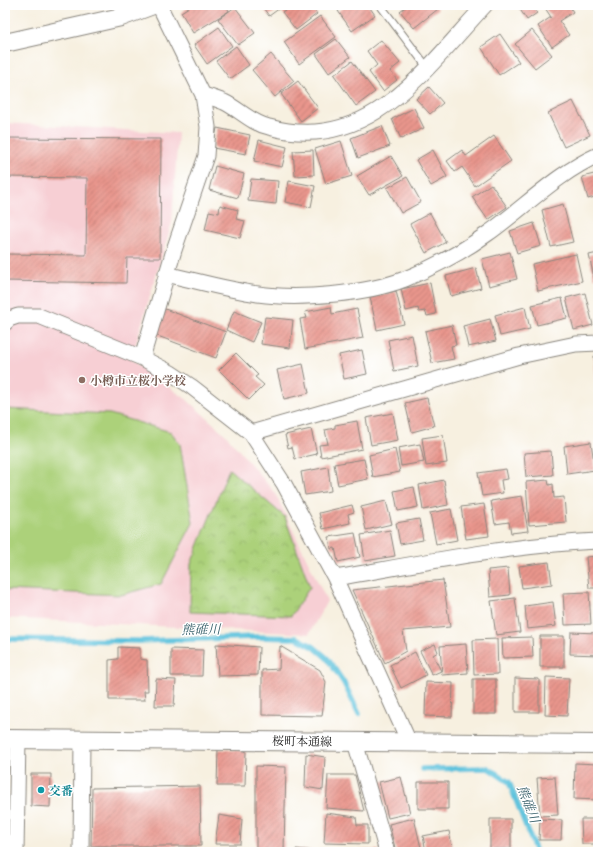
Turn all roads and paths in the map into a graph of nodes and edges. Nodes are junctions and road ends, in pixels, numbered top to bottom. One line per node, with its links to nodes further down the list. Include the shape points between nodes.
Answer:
1 (153, 5): 5 (street, via 121,17)
2 (159, 5): 7 (street)
3 (380, 5): 6 (lane)
4 (485, 5): 6 (street)
5 (5, 43)
6 (427, 67): 7 (street, via 390,104 350,126 325,133 303,133 268,127 224,102)
7 (203, 95): 9 (street, via 208,127 206,156)
8 (598, 155): 9 (street, via 548,185 488,234 447,259 404,280 365,290 317,296 287,296 259,294)
9 (166, 274): 12 (street)
10 (5, 323): 12 (street, via 18,316 39,316)
11 (598, 343): 13 (street, via 576,344 519,356)
12 (142, 358): 13 (street, via 192,387)
13 (251, 433): 15 (street, via 284,484)
14 (598, 541): 15 (street, via 571,542 445,559)
15 (335, 578): 19 (street)
16 (11, 739): 17 (street, 桜町本通線); 21 (street)
17 (82, 739): 18 (street, 桜町本通線); 22 (street)
18 (355, 742): 19 (street, 桜町本通線); 23 (street)
19 (409, 742): 20 (street, 桜町本通線)
20 (598, 744)
21 (16, 852)
22 (81, 852)
23 (387, 852)

